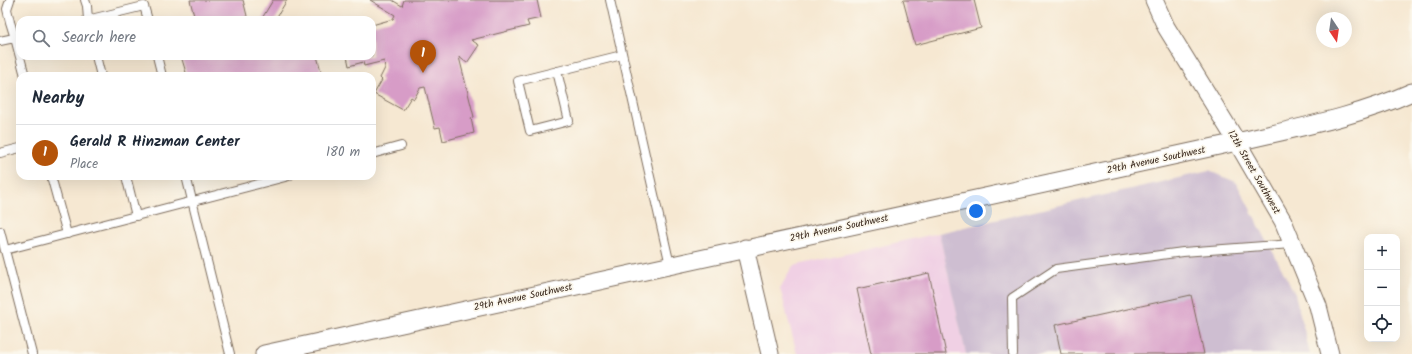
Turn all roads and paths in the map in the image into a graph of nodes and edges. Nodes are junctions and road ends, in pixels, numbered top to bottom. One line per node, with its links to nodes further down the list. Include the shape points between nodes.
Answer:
1 (10, 0): 8 (lane, via 7,9)
2 (85, 0): 5 (lane)
3 (610, 0): 11 (lane)
4 (1154, 0): 20 (street, 12th Street Southwest, via 1166,27)
5 (87, 16)
6 (103, 16): 7 (lane, via 144,6)
7 (147, 16)
8 (16, 33)
9 (16, 37): 10 (lane)
10 (0, 41)
11 (622, 55): 15 (lane); 36 (lane)
12 (22, 60): 16 (lane)
13 (97, 60): 17 (lane)
14 (158, 60): 18 (lane)
15 (557, 71): 15 (lane, via 518,81 530,131 569,121)
16 (24, 72)
17 (100, 72)
18 (161, 72)
19 (1412, 92): 20 (street, 29th Avenue Southwest, via 1339,118)
20 (1237, 142): 33 (street, 12th Street Southwest, via 1283,221); 34 (street, 29th Avenue Southwest)
21 (401, 146): 24 (lane)
22 (16, 149): 23 (lane)
23 (0, 153)
24 (376, 153)
25 (52, 180): 32 (lane)
26 (127, 180): 30 (lane)
27 (187, 180): 29 (lane)
28 (273, 180): 29 (lane)
29 (192, 201): 30 (lane); 39 (lane)
30 (136, 216): 32 (lane)
31 (0, 231): 35 (lane)
32 (67, 234): 35 (lane)
33 (1292, 244): 41 (lane, via 1183,252 1056,269 1012,298); 42 (street, 12th Street Southwest, via 1318,306)
34 (745, 248): 36 (street, 29th Avenue Southwest); 40 (street)
35 (5, 250): 38 (lane)
36 (670, 265): 37 (street, 29th Avenue Southwest)
37 (269, 353)
38 (32, 354)
39 (230, 354)
40 (770, 354)
41 (1013, 354)
42 (1330, 354)

